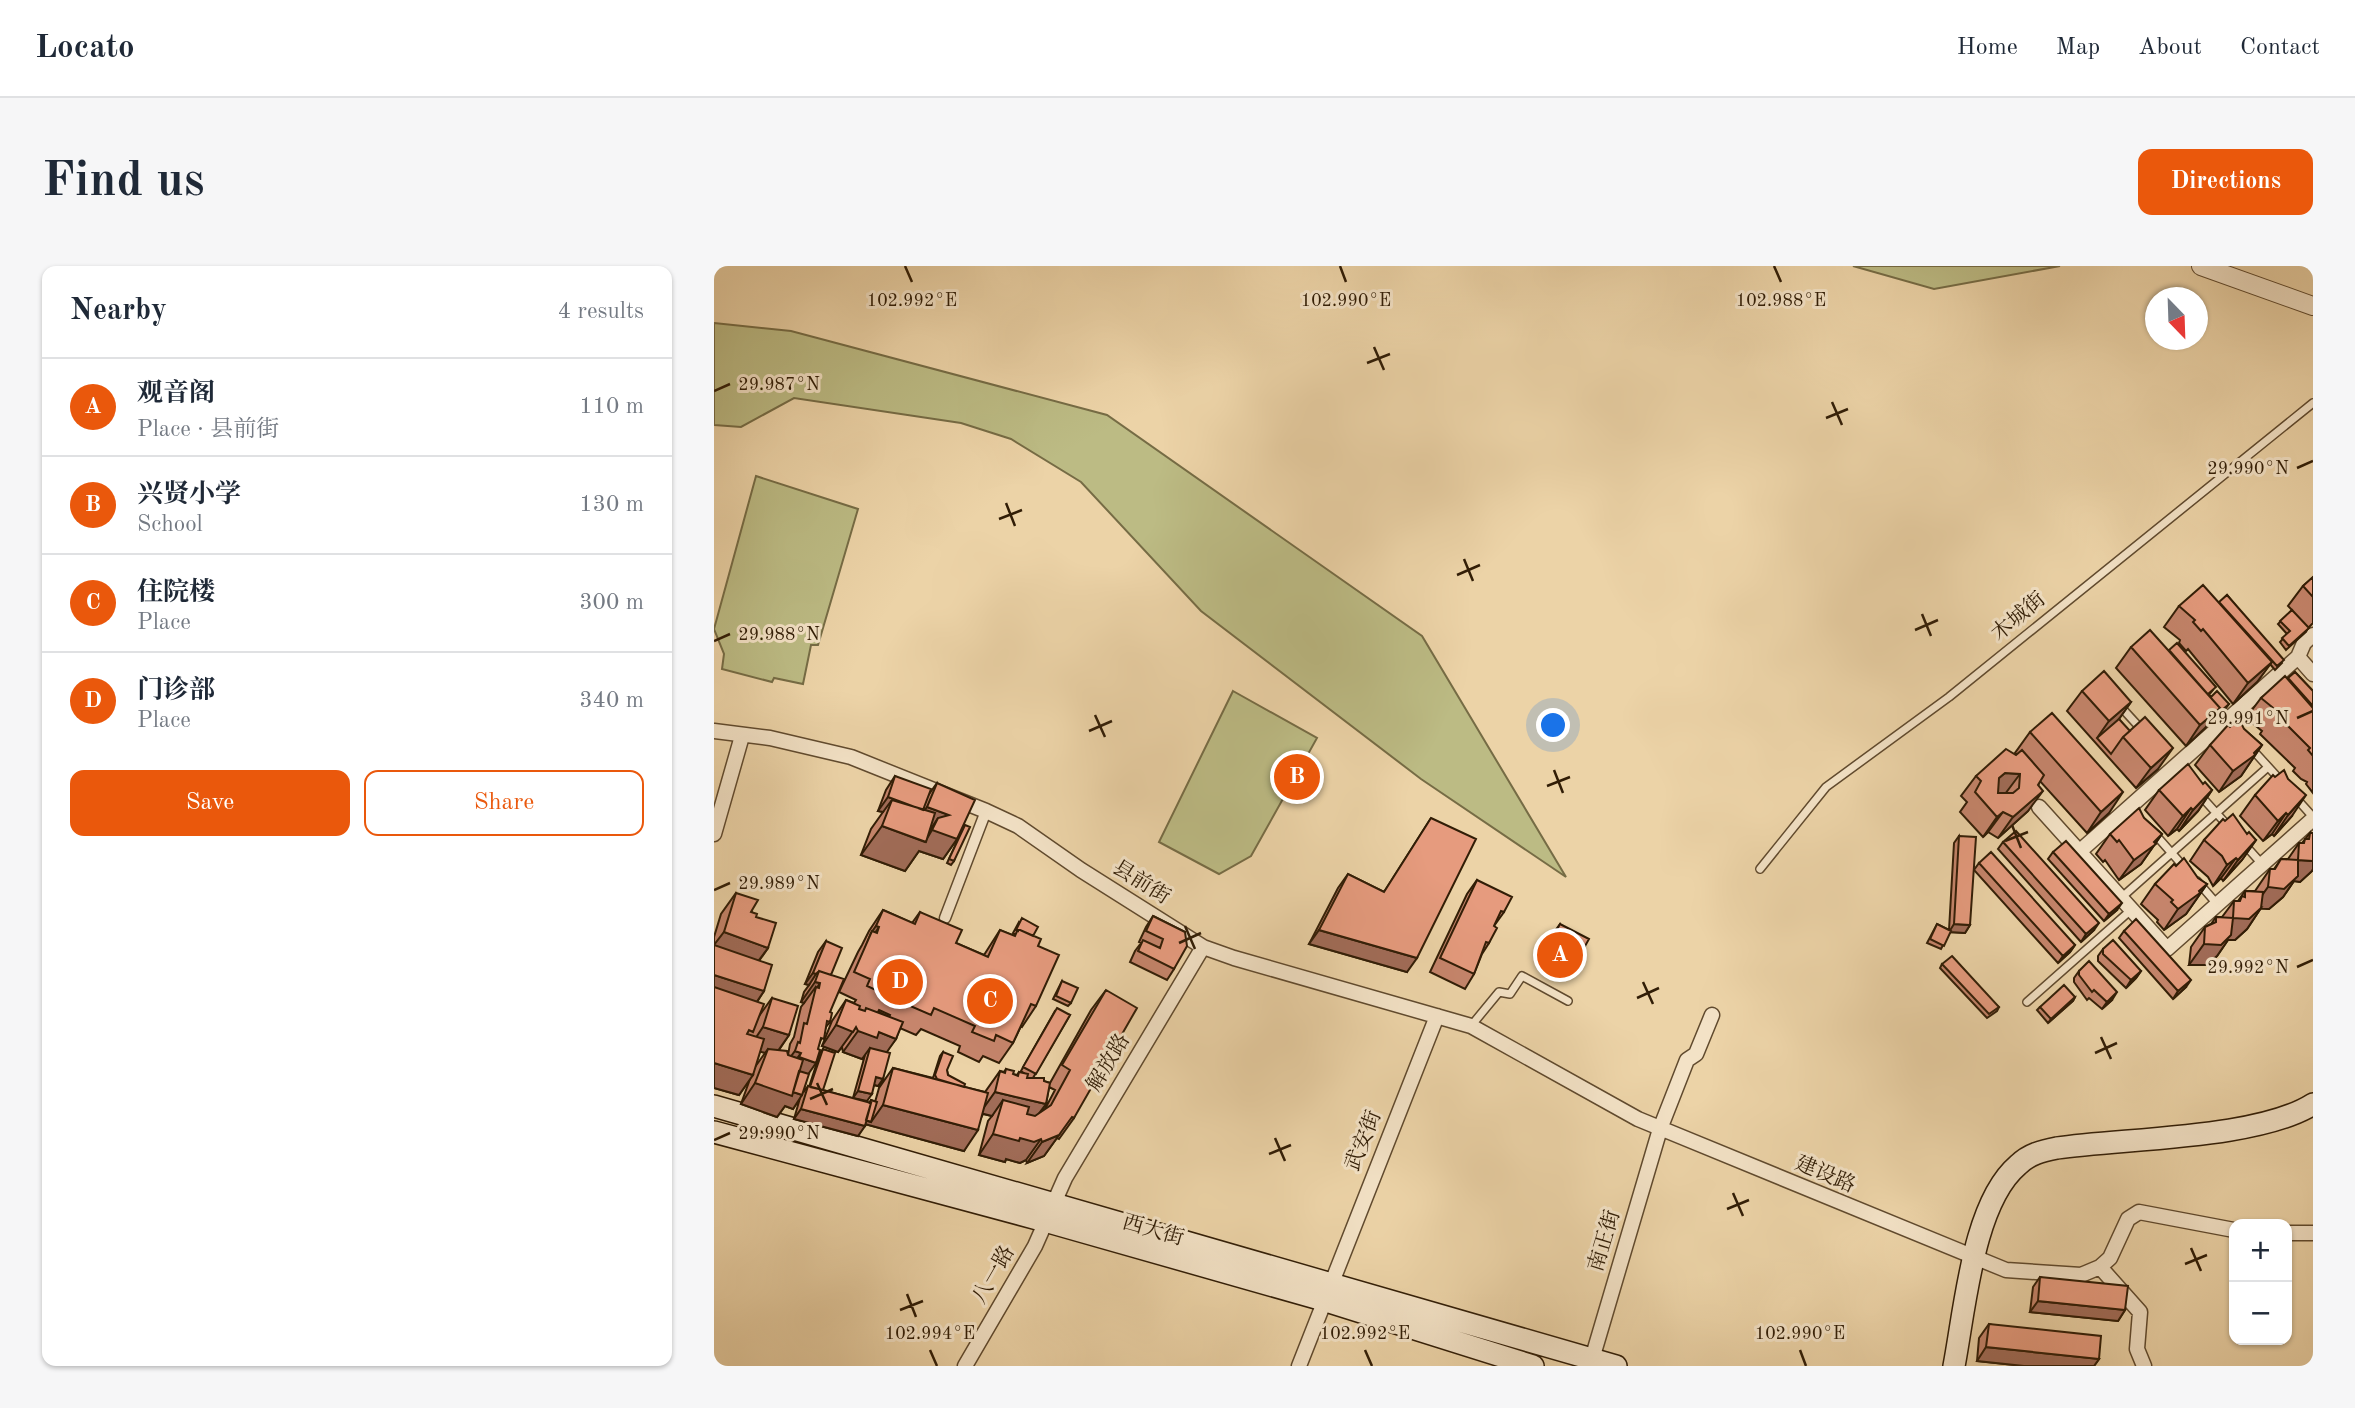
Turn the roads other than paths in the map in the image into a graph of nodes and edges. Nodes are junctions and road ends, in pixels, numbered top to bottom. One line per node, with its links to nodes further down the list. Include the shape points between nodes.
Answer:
1 (2201, 266): 2 (street)
2 (2313, 306)
3 (2313, 403): 23 (lane, 木城街, via 1949,697 1826,788)
4 (2313, 635): 5 (street)
5 (2298, 657): 6 (street); 20 (street, via 2231,725 2175,767)
6 (2313, 674)
7 (2114, 699): 10 (lane)
8 (714, 732): 9 (street, 县前街)
9 (742, 736): 15 (street, 县前街, via 851,757); 19 (street)
10 (2149, 738)
11 (2243, 739): 12 (lane)
12 (2268, 767): 16 (lane); 17 (lane)
13 (2191, 785): 16 (lane)
14 (2039, 807): 20 (street)
15 (986, 811): 26 (street); 27 (street, 县前街, via 1018,826)
16 (2216, 813): 21 (lane); 22 (lane)
17 (2313, 818): 22 (street)
18 (2147, 825): 21 (lane)
19 (714, 835)
20 (2080, 852): 24 (street)
21 (2172, 853): 24 (lane); 25 (lane)
22 (2262, 864): 25 (street)
23 (1760, 869)
24 (2126, 904): 25 (street, via 2167,949); 29 (lane)
25 (2217, 904)
26 (945, 918)
27 (1203, 947): 31 (street, 县前街); 37 (street, 解放路)
28 (1568, 1001): 32 (lane, via 1522,976 1510,994 1499,992)
29 (2027, 1002)
30 (1712, 1015): 35 (street, 南正街, via 1696,1054 1687,1060)
31 (1437, 1016): 32 (street, 县前街); 43 (street, 武安街)
32 (1471, 1026): 35 (street, 县前街)
33 (2313, 1104): 41 (main road, via 2289,1116 2235,1128 2035,1153 2001,1184 1984,1217)
34 (714, 1106): 37 (main road, 西大街)
35 (1660, 1129): 41 (street, 建设路); 44 (street, 南正街)
36 (714, 1132): 37 (main road, 西大街)
37 (1049, 1211): 43 (main road, 西大街); 45 (street, 八一路, via 1035,1246)
38 (2229, 1229): 42 (street, via 2139,1212 2129,1219 2110,1258)
39 (2292, 1233): 40 (street)
40 (2313, 1233)
41 (1975, 1259): 42 (street, 建设路, via 2006,1270 2081,1275); 49 (main road)
42 (2100, 1267): 50 (street, via 2140,1312 2137,1349)
43 (1327, 1291): 44 (main road, 西大街); 46 (street, 武安街); 47 (main road, 西大街)
44 (1592, 1363): 48 (main road, 西大街)
45 (965, 1366)
46 (1299, 1366)
47 (1532, 1366)
48 (1616, 1366)
49 (1954, 1366)
50 (2144, 1366)

